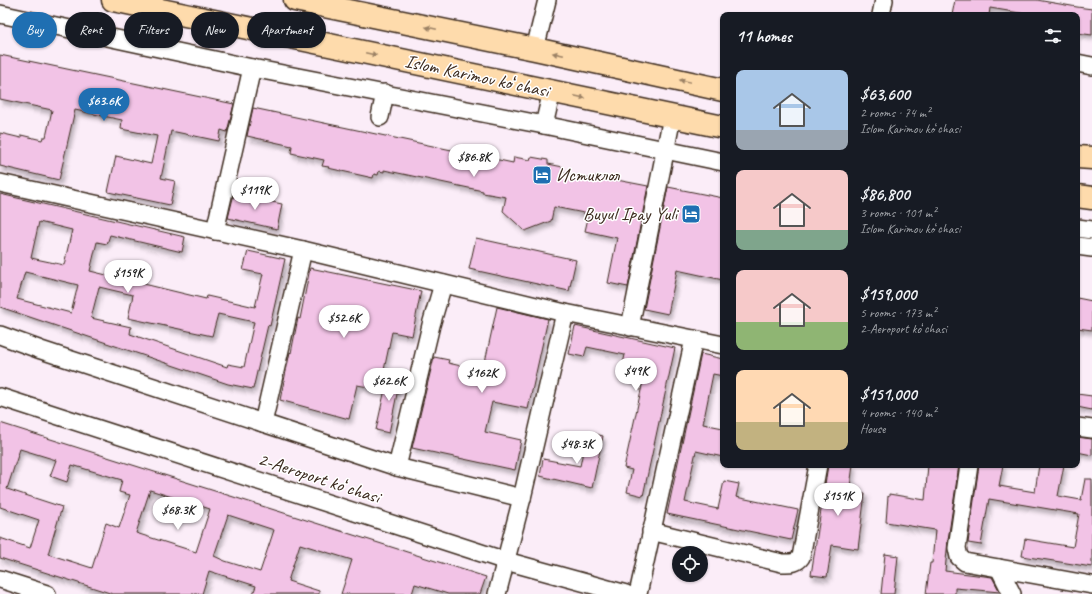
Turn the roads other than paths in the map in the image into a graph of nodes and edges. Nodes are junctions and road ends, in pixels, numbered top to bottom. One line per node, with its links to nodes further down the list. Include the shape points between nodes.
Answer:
1 (113, 0): 13 (highway, Islom Karimov koʻchasi, one-way to 13)
2 (295, 0): 5 (highway, Islom Karimov koʻchasi)
3 (547, 0): 8 (street)
4 (884, 0): 6 (street)
5 (332, 4): 8 (highway, Islom Karimov koʻchasi, one-way to 5)
6 (882, 12)
7 (0, 14): 11 (street)
8 (535, 49): 12 (highway, Islom Karimov koʻchasi, one-way to 8)
9 (1080, 64): 10 (street)
10 (1092, 66)
11 (252, 68): 14 (street); 28 (street)
12 (720, 89)
13 (552, 91): 16 (highway, Islom Karimov koʻchasi, one-way to 16); 17 (street)
14 (385, 93): 15 (street); 17 (street)
15 (380, 117)
16 (672, 117): 18 (highway, Islom Karimov koʻchasi); 19 (street)
17 (544, 125): 19 (street)
18 (720, 126)
19 (665, 150): 22 (street); 34 (street)
20 (1080, 157): 21 (highway)
21 (1092, 158)
22 (720, 161)
23 (0, 183): 28 (street)
24 (1080, 196): 25 (highway)
25 (1092, 198)
26 (1080, 228): 27 (street)
27 (1092, 230)
28 (215, 231): 31 (street)
29 (1080, 246): 30 (street)
30 (1092, 248)
31 (303, 250): 32 (street); 39 (street)
32 (443, 284): 33 (street); 42 (street)
33 (565, 313): 34 (street); 45 (street)
34 (630, 327): 36 (street)
35 (0, 335): 39 (street)
36 (694, 339): 37 (street); 46 (street)
37 (720, 344)
38 (0, 397): 47 (street, 2-Aeroport koʻchasi)
39 (263, 423): 42 (street)
40 (1080, 427): 41 (street)
41 (1092, 429)
42 (397, 467): 45 (street)
43 (817, 468): 46 (street, via 801,557 793,563 782,563)
44 (969, 468): 48 (street, via 957,548 959,557 965,562)
45 (522, 498): 47 (street)
46 (651, 531): 54 (street)
47 (506, 562): 52 (street); 53 (street, 2-Aeroport koʻchasi)
48 (999, 568): 50 (street); 55 (street)
49 (0, 579): 51 (street)
50 (1092, 585)
51 (47, 594)
52 (497, 594)
53 (626, 594)
54 (638, 594)
55 (1012, 594)

